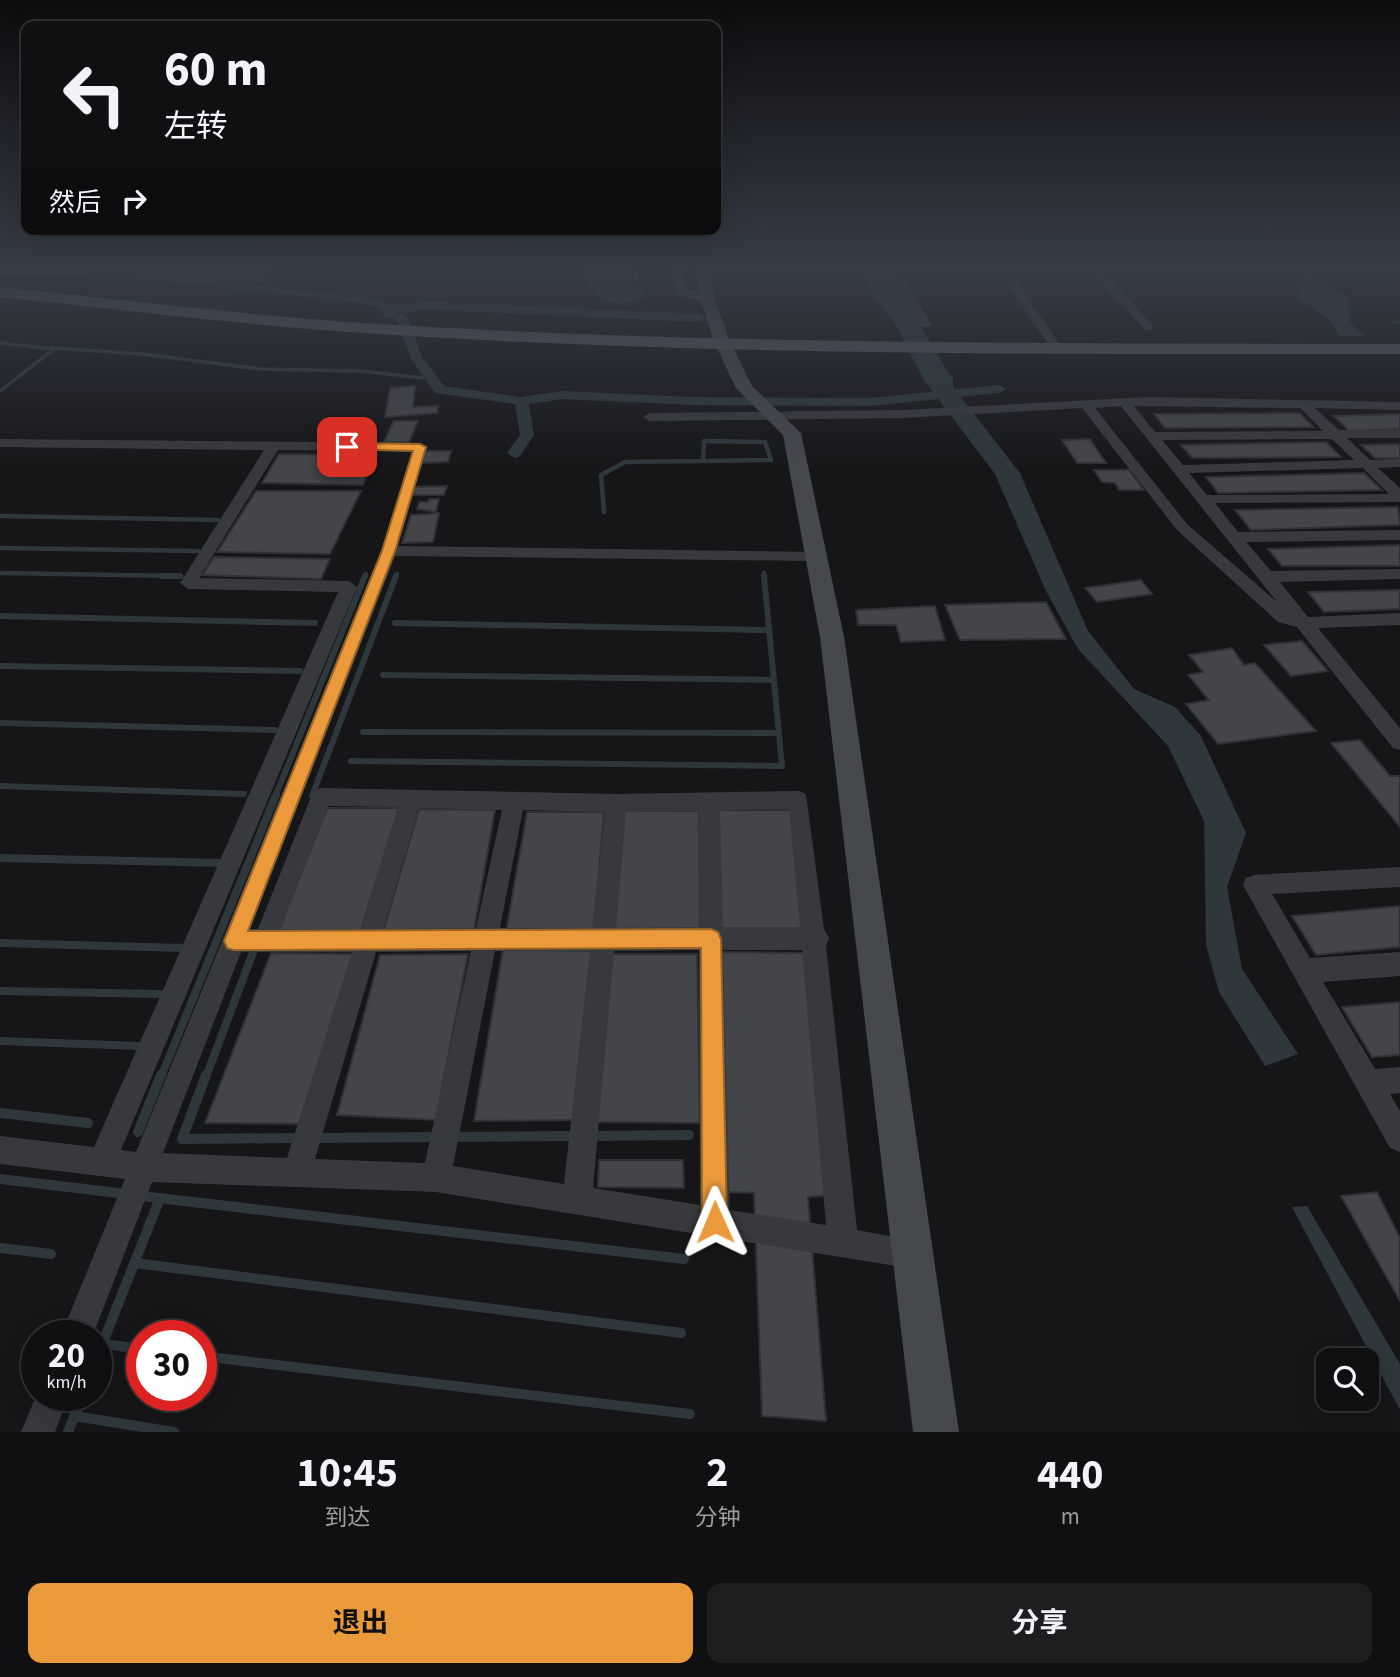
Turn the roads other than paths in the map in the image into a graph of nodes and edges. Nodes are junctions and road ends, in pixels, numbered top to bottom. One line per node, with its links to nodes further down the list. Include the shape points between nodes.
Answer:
1 (304, 336): 7 (main road, via 387,344)
2 (489, 336): 7 (main road)
3 (721, 336): 7 (street)
4 (1048, 336): 5 (street)
5 (1056, 348): 6 (main road); 7 (main road)
6 (1400, 349)
7 (726, 351): 8 (main road); 13 (street, via 745,388)
8 (1400, 364)
9 (1124, 402): 10 (street); 11 (street); 17 (street)
10 (1086, 404): 13 (street, via 902,414); 32 (street, via 1182,527 1284,618)
11 (1303, 404): 12 (street); 16 (street)
12 (1400, 406)
13 (772, 414): 14 (street); 28 (street, via 792,433)
14 (650, 417)
15 (1400, 434): 16 (street)
16 (1334, 435): 17 (street); 21 (street)
17 (1152, 436): 22 (street)
18 (0, 443): 19 (street)
19 (273, 446): 27 (street, via 420,447); 52 (street, via 188,583 349,587)
20 (1400, 463): 21 (street)
21 (1365, 464): 22 (street); 23 (street)
22 (1179, 469): 24 (street)
23 (1400, 497): 24 (street)
24 (1204, 499): 26 (street)
25 (1400, 535): 26 (street)
26 (1234, 537): 30 (street)
27 (389, 551): 28 (street); 44 (street)
28 (816, 556): 59 (street, via 832,637)
29 (1400, 574): 30 (street)
30 (1266, 577): 32 (street)
31 (1400, 619): 32 (street)
32 (1304, 623): 33 (street)
33 (1400, 742)
34 (411, 799): 35 (street); 42 (street); 45 (street, via 321,797)
35 (514, 802): 36 (street); 43 (street)
36 (616, 803): 37 (street); 40 (street)
37 (709, 803): 39 (street, via 799,800); 41 (street)
38 (1400, 877): 47 (street, via 1254,885)
39 (815, 938): 41 (street); 58 (street)
40 (603, 939): 41 (street); 43 (street); 56 (street)
41 (711, 939): 57 (street)
42 (368, 940): 43 (street); 45 (street); 54 (street)
43 (485, 940): 55 (street)
44 (234, 941): 45 (street); 53 (street)
45 (265, 941)
46 (1400, 964): 47 (street)
47 (1304, 971): 49 (street)
48 (1400, 1080): 49 (street)
49 (1368, 1083): 50 (street)
50 (1400, 1138)
51 (0, 1150): 52 (street)
52 (102, 1162): 53 (street)
53 (145, 1167): 54 (street); 60 (street)
54 (297, 1173): 55 (street)
55 (436, 1178): 56 (street)
56 (578, 1200): 57 (street)
57 (715, 1222): 58 (street)
58 (844, 1242): 59 (street)
59 (915, 1254): 63 (street)
60 (83, 1320)
61 (47, 1411): 62 (street)
62 (38, 1432)
63 (936, 1432)

